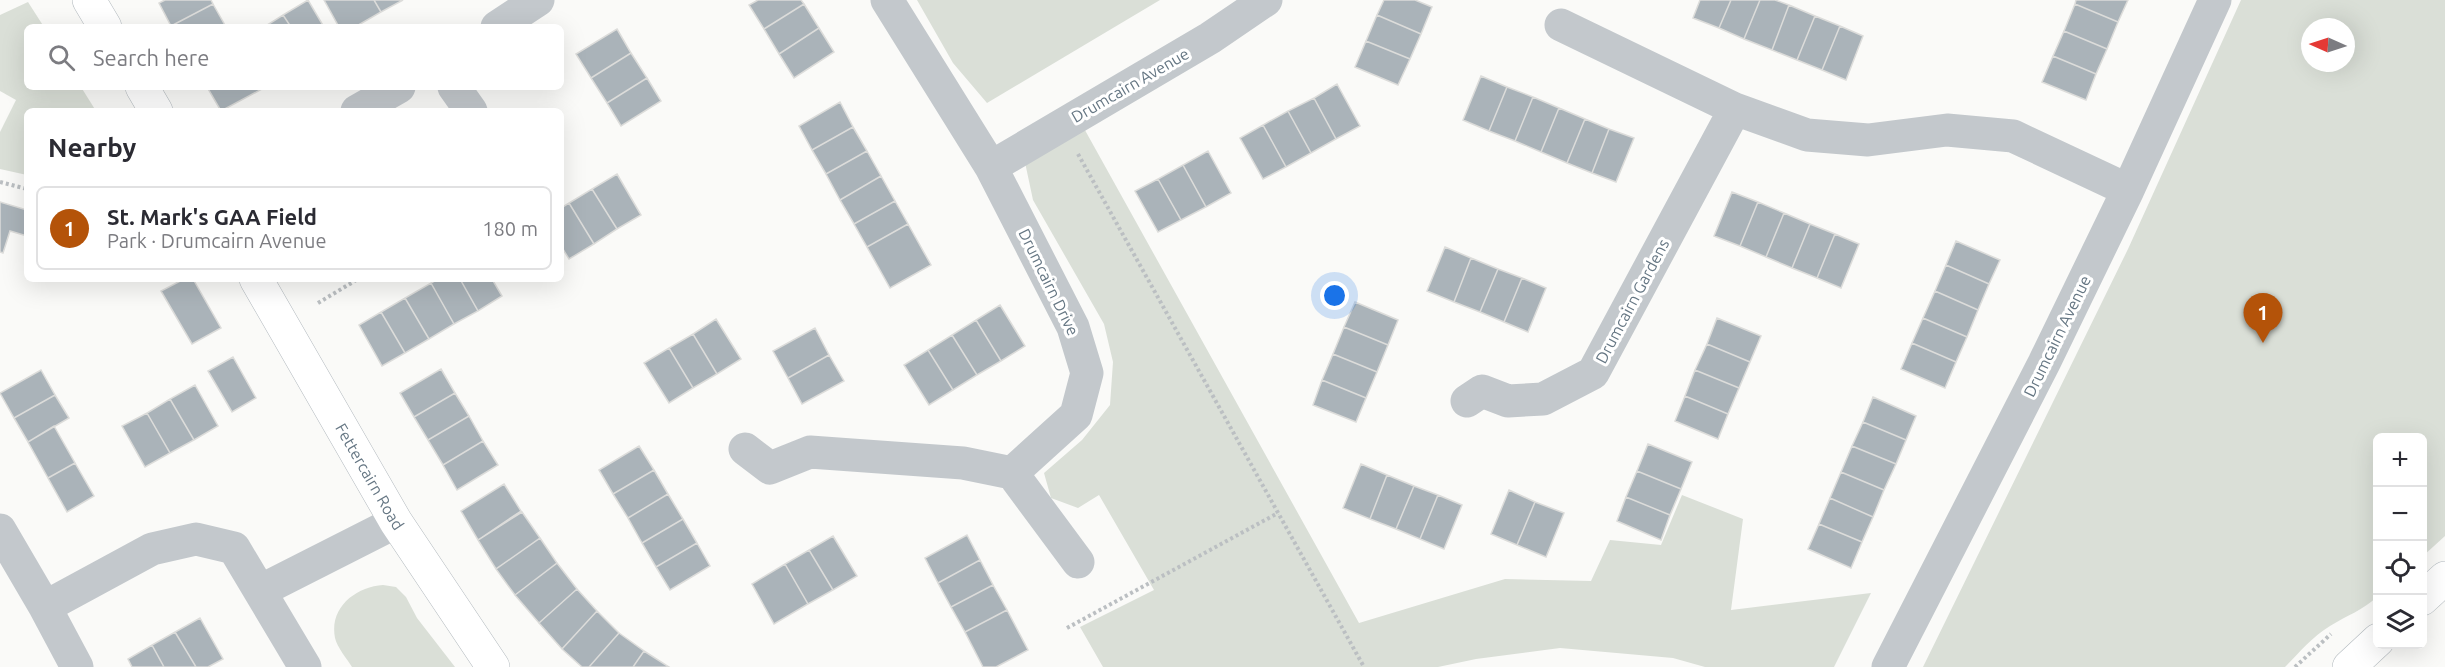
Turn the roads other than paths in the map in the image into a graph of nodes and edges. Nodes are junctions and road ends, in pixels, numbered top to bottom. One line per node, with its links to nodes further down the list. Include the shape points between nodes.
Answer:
1 (89, 0): 6 (street)
2 (538, 0): 7 (street)
3 (887, 0): 16 (street, Drumcairn Drive)
4 (1266, 0): 16 (street, Drumcairn Avenue, via 1210,38)
5 (2215, 0): 17 (street, Drumcairn Avenue)
6 (103, 24)
7 (502, 24)
8 (1561, 25): 15 (street)
9 (143, 90): 12 (street)
10 (394, 90): 13 (street)
11 (456, 90): 14 (street)
12 (154, 108)
13 (362, 108)
14 (469, 108)
15 (1735, 109): 17 (street, via 1807,135 1868,140 1947,130 2013,136); 19 (street, Drumcairn Gardens, via 1593,373 1543,399 1508,401 1482,391)
16 (991, 167): 21 (street, Drumcairn Drive, via 1073,327 1086,373 1076,415)
17 (2128, 190): 33 (street, Drumcairn Avenue)
18 (258, 282): 22 (street, Fettercairn Road)
19 (1467, 400)
20 (745, 449): 21 (street, via 770,468 810,452 963,463)
21 (1012, 473): 24 (street)
22 (396, 522): 26 (street); 32 (street, Fettercairn Road)
23 (0, 530): 28 (street)
24 (1078, 562)
25 (2445, 578): 27 (street)
26 (260, 591): 28 (street, via 234,548 196,540 152,549); 31 (street)
27 (2426, 595)
28 (45, 607): 30 (street)
29 (2373, 645): 34 (street)
30 (76, 667)
31 (304, 667)
32 (494, 667)
33 (1888, 667)
34 (2349, 667)

